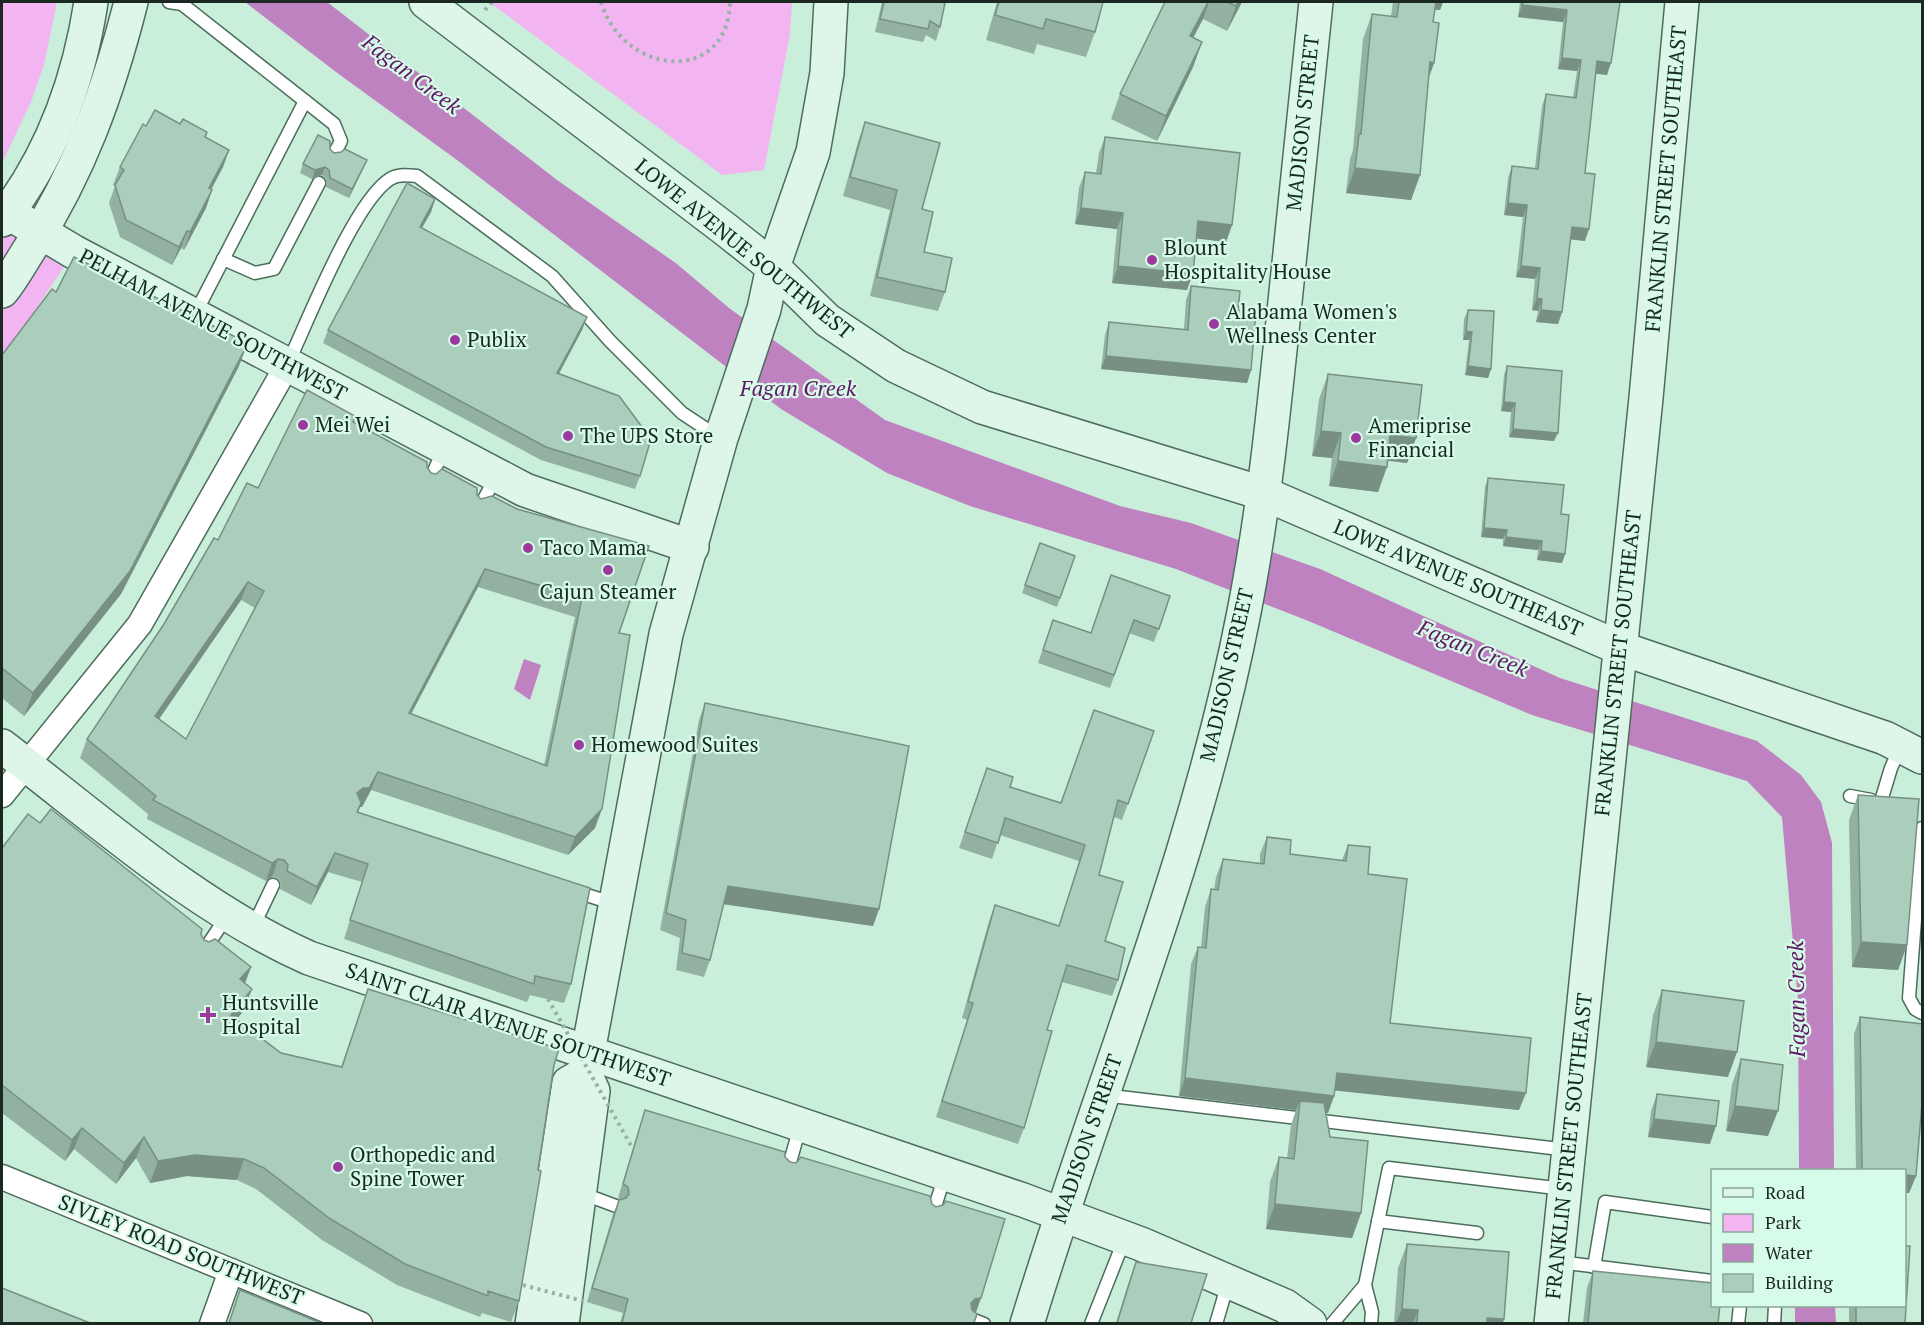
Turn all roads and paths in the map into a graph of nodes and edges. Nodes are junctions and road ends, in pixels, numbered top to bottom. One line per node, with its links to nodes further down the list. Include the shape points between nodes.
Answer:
1 (91, 2): 15 (street, via 70,92 55,132)
2 (131, 2): 16 (street, via 107,91 71,176)
3 (169, 2): 12 (lane, via 182,4)
4 (426, 2): 18 (street, LOWE AVENUE SOUTHWEST)
5 (492, 2): 11 (path)
6 (601, 2): 7 (path, via 613,27 636,50 669,62 686,61 718,40)
7 (730, 2)
8 (831, 2): 18 (street, via 827,73 813,152)
9 (1316, 2): 26 (street, MADISON STREET)
10 (1682, 2): 29 (street, FRANKLIN STREET SOUTHEAST)
11 (485, 10)
12 (305, 101): 13 (lane, via 334,124 341,141); 17 (lane)
13 (334, 154)
14 (319, 183): 17 (lane, via 274,269 255,273)
15 (3, 214): 16 (street, PELHAM AVENUE SOUTHWEST)
16 (40, 233): 19 (street); 20 (street, PELHAM AVENUE SOUTHWEST)
17 (224, 260): 20 (lane)
18 (773, 267): 22 (street, via 764,309); 26 (street, LOWE AVENUE SOUTHWEST, via 826,320 886,360 982,407)
19 (2, 291)
20 (195, 315): 21 (street, PELHAM AVENUE SOUTHWEST)
21 (288, 364): 22 (lane, via 361,210 390,179 417,176 552,276 682,413); 23 (street, PELHAM AVENUE SOUTHWEST); 31 (street, via 140,624)
22 (722, 438): 28 (street)
23 (445, 448): 24 (street, PELHAM AVENUE SOUTHWEST); 25 (lane)
24 (496, 476): 27 (lane); 28 (street, PELHAM AVENUE SOUTHWEST, via 525,490)
25 (428, 484)
26 (1265, 494): 29 (street, LOWE AVENUE SOUTHEAST); 43 (street, MADISON STREET, via 1244,614 1215,734 1145,968)
27 (478, 510)
28 (692, 548): 37 (street, via 666,634)
29 (1620, 648): 30 (street, LOWE AVENUE SOUTHEAST, via 1886,738); 46 (street, FRANKLIN STREET SOUTHEAST)
30 (1912, 752): 33 (lane, via 1891,768 1886,802)
31 (13, 755): 32 (street); 38 (street, SAINT CLAIR AVENUE SOUTHWEST)
32 (2, 795)
33 (1850, 796)
34 (1923, 828): 41 (lane, via 1909,998 1915,1009)
35 (273, 885): 38 (lane)
36 (561, 887): 37 (lane)
37 (616, 905): 42 (street)
38 (239, 923): 39 (lane); 42 (street, SAINT CLAIR AVENUE SOUTHWEST, via 309,958)
39 (201, 955)
40 (548, 999): 45 (path, bridge)
41 (1923, 1013)
42 (586, 1063): 44 (street, SAINT CLAIR AVENUE SOUTHWEST); 50 (street, via 569,1083)
43 (1101, 1095): 46 (lane); 54 (street, MADISON STREET)
44 (801, 1123): 47 (lane); 48 (street, SAINT CLAIR AVENUE SOUTHWEST)
45 (633, 1149)
46 (1569, 1150): 51 (street, FRANKLIN STREET SOUTHEAST)
47 (788, 1169)
48 (945, 1173): 53 (lane); 54 (street, SAINT CLAIR AVENUE SOUTHWEST)
49 (2, 1178): 61 (street, SIVLEY ROAD SOUTHWEST)
50 (568, 1187): 52 (lane); 72 (street); 73 (street, via 565,1217 575,1229)
51 (1565, 1189): 56 (lane, via 1389,1167); 59 (street, FRANKLIN STREET SOUTHEAST)
52 (616, 1206)
53 (933, 1213)
54 (1060, 1214): 58 (street, SAINT CLAIR AVENUE SOUTHWEST); 74 (street, MADISON STREET)
55 (1711, 1216): 60 (lane, via 1605,1202)
56 (1378, 1221): 57 (lane); 64 (lane)
57 (1477, 1233)
58 (1125, 1238): 62 (street, SAINT CLAIR AVENUE SOUTHWEST); 75 (lane)
59 (1557, 1262): 60 (lane); 79 (street, FRANKLIN STREET SOUTHEAST)
60 (1594, 1267): 63 (lane)
61 (231, 1271): 70 (street); 71 (street, SIVLEY ROAD SOUTHWEST, via 299,1307)
62 (1229, 1281): 69 (street, SAINT CLAIR AVENUE SOUTHWEST); 76 (lane)
63 (1711, 1281)
64 (1365, 1285): 77 (lane); 78 (lane)
65 (523, 1286): 66 (path, bridge)
66 (587, 1302)
67 (1740, 1307): 80 (lane)
68 (1775, 1307): 81 (lane)
69 (1293, 1318)
70 (213, 1323)
71 (360, 1323)
72 (532, 1323)
73 (562, 1323)
74 (1027, 1323)
75 (1091, 1323)
76 (1216, 1323)
77 (1332, 1323)
78 (1371, 1323)
79 (1551, 1323)
80 (1738, 1323)
81 (1774, 1323)

